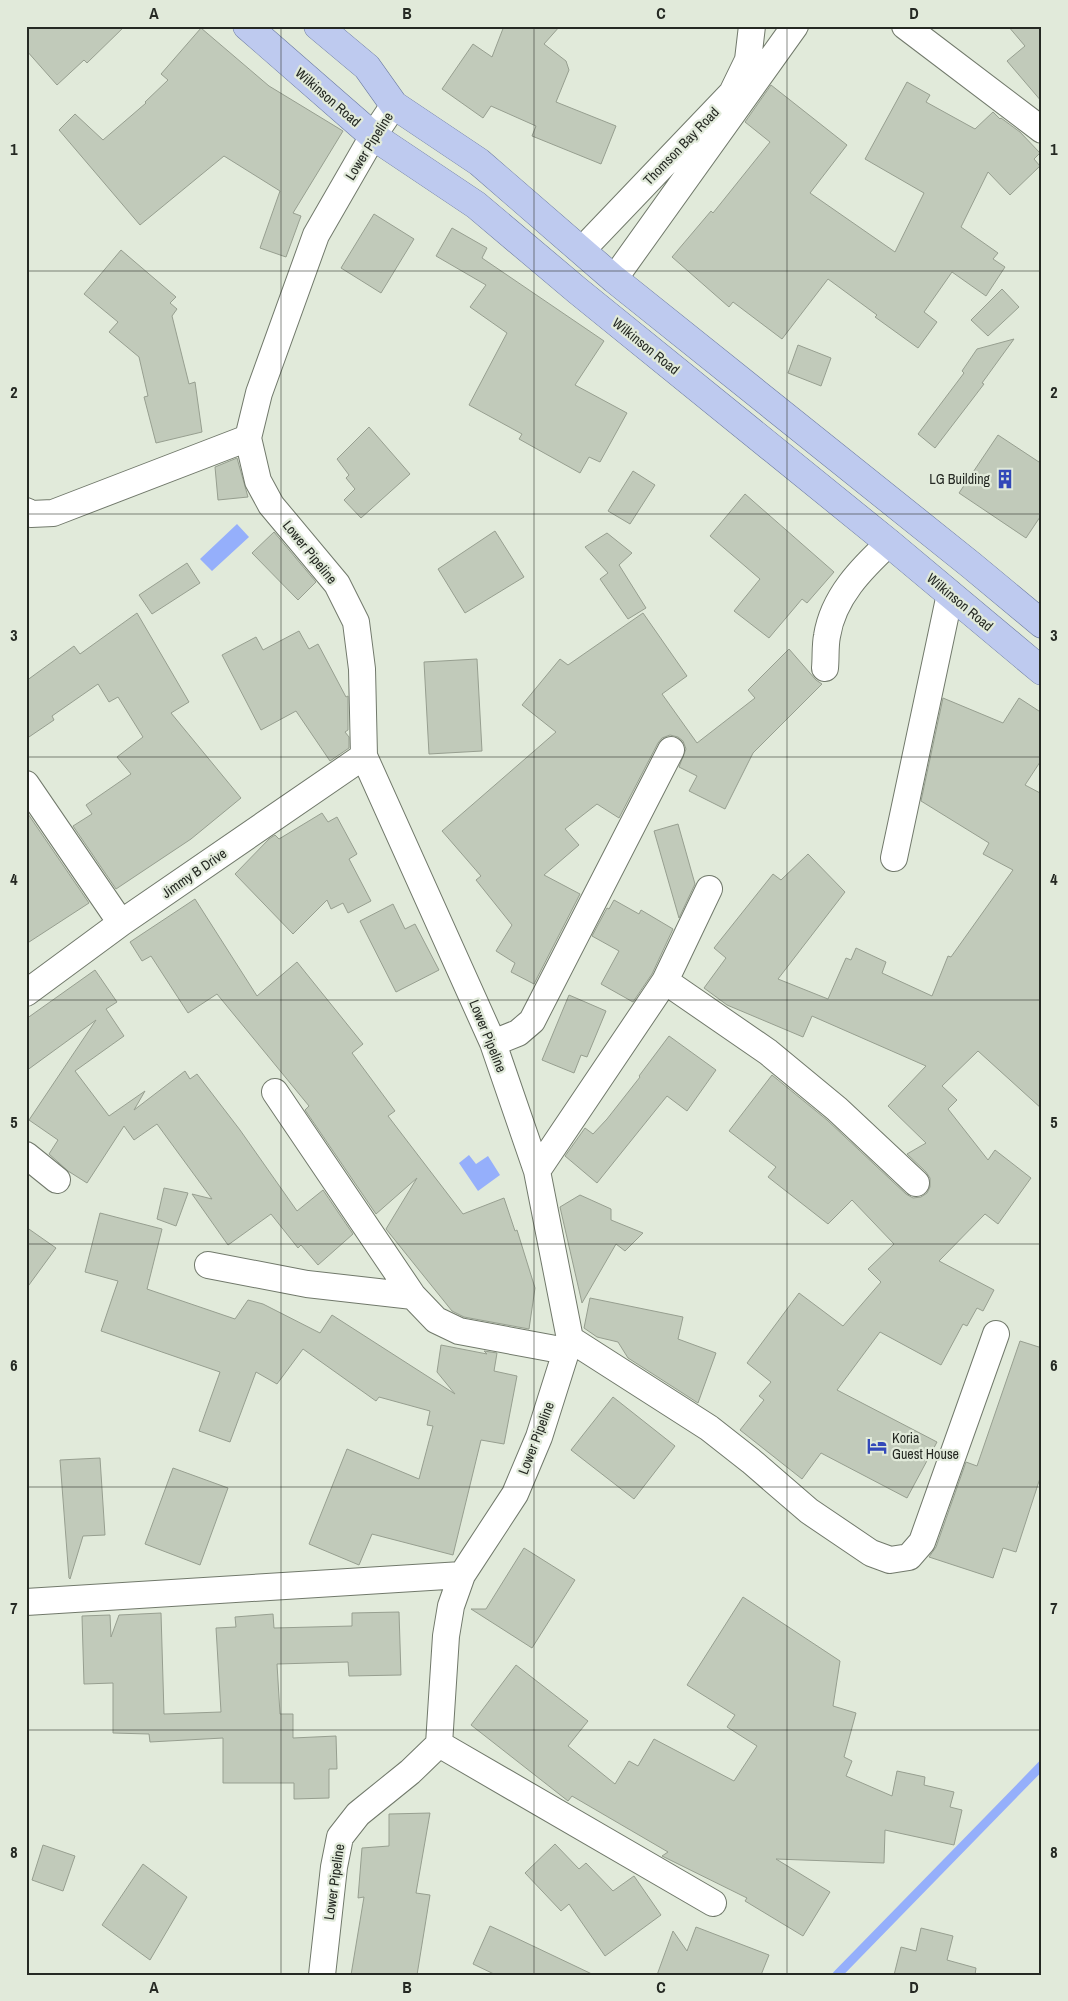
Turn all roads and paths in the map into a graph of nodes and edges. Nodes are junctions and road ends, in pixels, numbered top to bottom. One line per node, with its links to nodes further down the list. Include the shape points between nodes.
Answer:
1 (247, 26): 8 (main road, Wilkinson Road)
2 (318, 26): 6 (main road, via 368,67)
3 (752, 26): 9 (street, Thomson Bay Road, via 748,60 732,93)
4 (796, 26): 10 (street)
5 (905, 26): 7 (street)
6 (394, 105): 8 (street, Lower Pipeline); 9 (main road, via 479,162)
7 (1042, 130)
8 (373, 136): 11 (street, Lower Pipeline, via 316,236 259,393); 13 (main road, Wilkinson Road, via 476,205 578,292)
9 (582, 250): 10 (main road)
10 (614, 279): 15 (main road)
11 (248, 438): 12 (street, via 53,513 31,514); 19 (street, Lower Pipeline, via 258,481 272,505 337,584 356,622 362,669)
12 (26, 511)
13 (888, 543): 14 (main road, Wilkinson Road); 16 (street, via 859,570 839,602 827,635)
14 (950, 594): 17 (main road, Wilkinson Road); 21 (street)
15 (1042, 624)
16 (825, 668)
17 (1042, 671)
18 (671, 750): 26 (street, via 532,1021 518,1033)
19 (364, 756): 23 (street, Jimmy B Drive); 26 (street, Lower Pipeline)
20 (26, 784): 23 (street)
21 (894, 858)
22 (708, 889): 24 (street)
23 (121, 923): 25 (street, Jimmy B Drive)
24 (665, 981): 29 (street); 31 (street, via 768,1052 837,1109)
25 (26, 993)
26 (493, 1043): 29 (street, Lower Pipeline)
27 (275, 1092): 33 (street)
28 (26, 1155): 30 (street)
29 (537, 1171): 35 (street, Lower Pipeline)
30 (57, 1180)
31 (916, 1183)
32 (208, 1266): 33 (street, via 307,1284)
33 (412, 1296): 35 (street, via 436,1320 459,1331)
34 (996, 1334): 35 (street, via 922,1542 909,1556 890,1560 871,1553 809,1511 709,1428)
35 (568, 1345): 36 (street, Lower Pipeline, via 539,1437 515,1494)
36 (462, 1575): 37 (street); 38 (street, Lower Pipeline, via 451,1606 446,1636)
37 (26, 1602)
38 (439, 1744): 39 (street); 40 (street, Lower Pipeline, via 358,1814 340,1838)
39 (713, 1903)
40 (322, 1975)

